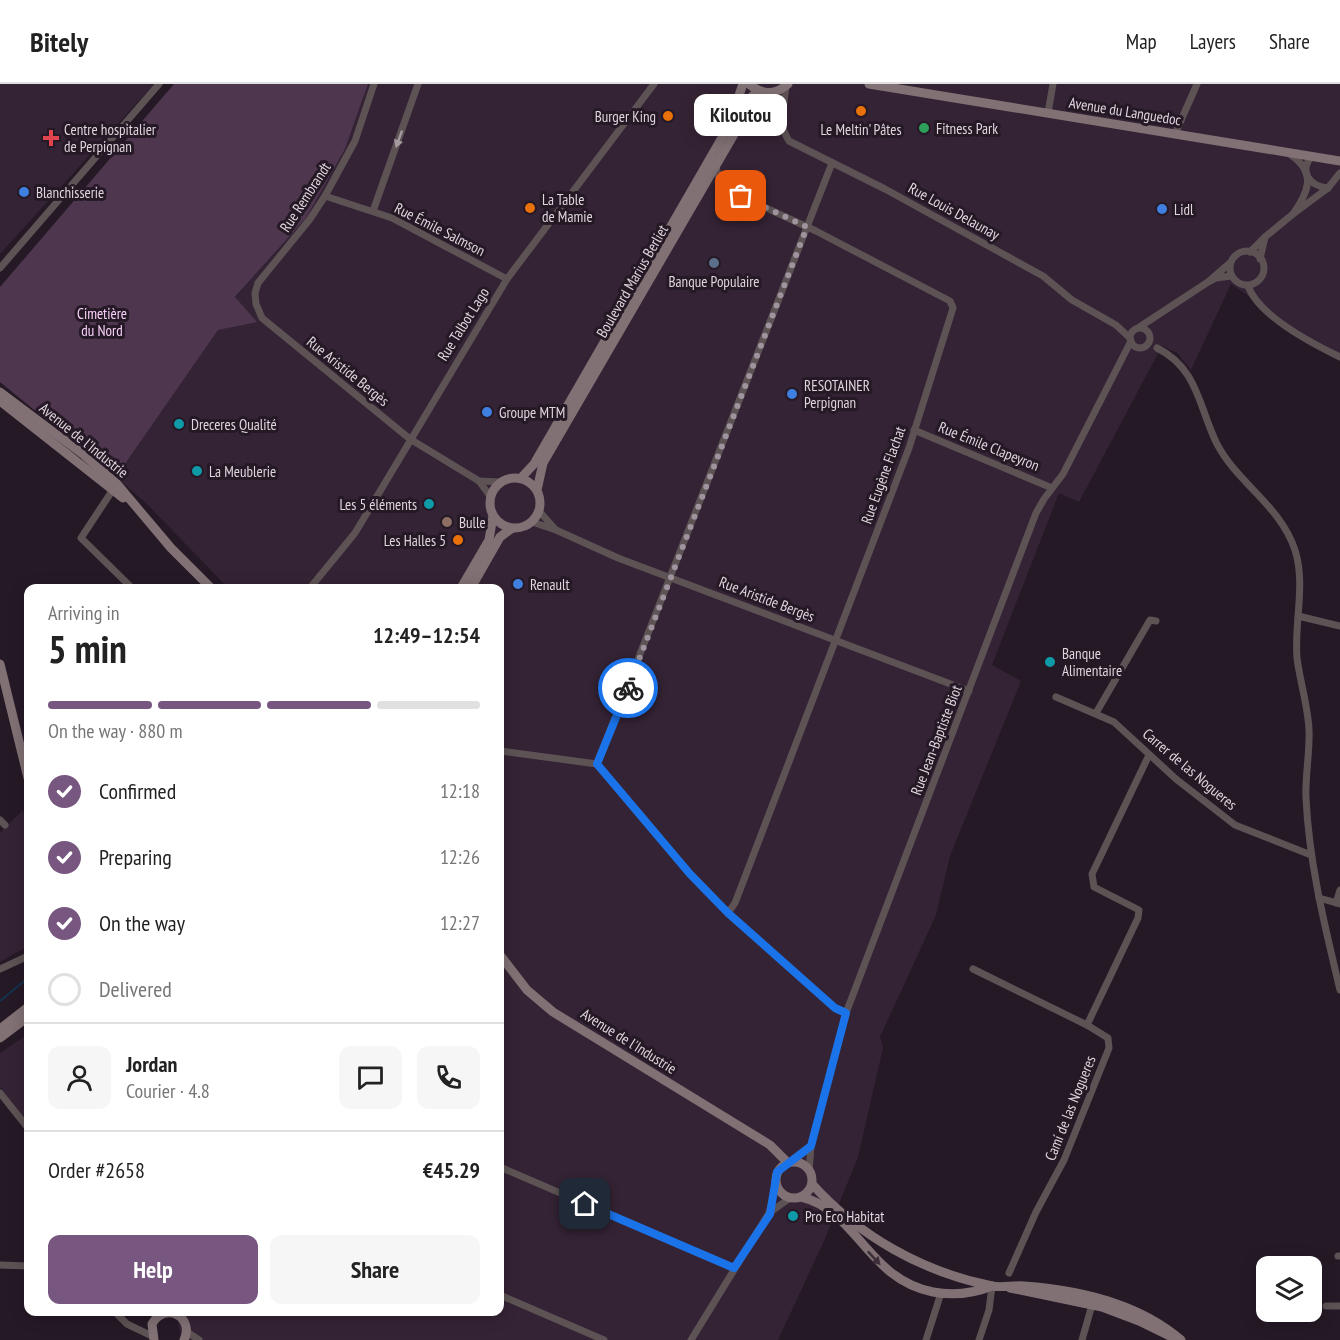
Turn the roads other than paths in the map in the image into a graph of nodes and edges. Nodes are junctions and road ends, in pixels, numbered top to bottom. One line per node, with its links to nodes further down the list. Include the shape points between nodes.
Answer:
1 (159, 84): 31 (street)
2 (374, 84): 23 (street, Rue Rembrandt, via 355,141)
3 (418, 84): 24 (street, one-way to 24)
4 (654, 84): 33 (street, Rue Talbot Lago)
5 (744, 84): 53 (main road, Boulevard Marius Berliet, via 727,129 700,178 534,464)
6 (750, 84): 11 (main road)
7 (869, 84): 12 (main road, Avenue du Languedoc)
8 (1053, 84): 12 (street)
9 (1197, 84): 14 (street)
10 (787, 85): 11 (main road, via 780,90); 13 (street)
11 (761, 92): 13 (street, Rue Louis Delaunay, via 776,105); 19 (main road, Boulevard Marius Berliet, via 749,99)
12 (1048, 113): 14 (main road, Avenue du Languedoc)
13 (782, 123): 18 (street, Rue Louis Delaunay, via 789,141)
14 (1175, 134): 15 (main road, Avenue du Languedoc)
15 (1289, 153): 16 (main road, Avenue du Languedoc); 21 (street)
16 (1312, 156): 17 (main road, Avenue du Languedoc); 21 (street)
17 (1338, 160): 20 (street)
18 (832, 163): 26 (street); 40 (street, Rue Louis Delaunay, via 1043,276 1072,300)
19 (716, 167): 26 (street, Rue Eugène Flachat, via 721,187); 58 (main road, Boulevard Marius Berliet, via 543,463)
20 (1340, 173): 22 (street)
21 (1306, 175): 22 (street, via 1312,184); 25 (street, via 1306,195)
22 (1328, 188): 25 (street)
23 (325, 196): 24 (street, Rue Émile Salmson); 39 (street, Rue Rembrandt, via 258,283 256,304)
24 (373, 211): 33 (street, Rue Émile Salmson)
25 (1293, 214): 27 (street)
26 (807, 227): 50 (street, Rue Eugène Flachat, via 950,300 953,308); 65 (street)
27 (1265, 237): 28 (street); 29 (street)
28 (1250, 252): 29 (street); 30 (street, via 1239,253)
29 (1260, 259): 35 (street, via 1263,274)
30 (1230, 263): 32 (street); 34 (street)
31 (0, 267)
32 (1231, 276): 34 (street); 36 (street)
33 (507, 279): 51 (street, Rue Talbot Lago)
34 (1208, 282): 38 (street)
35 (1256, 283): 36 (street); 37 (street, via 1259,298)
36 (1248, 286): 37 (street, via 1260,306)
37 (1271, 313): 46 (street)
38 (1162, 315): 41 (street); 42 (street, Rue Jean-Baptiste Biot, via 1152,326)
39 (262, 318): 51 (street, Rue Aristide Bergès)
40 (1116, 325): 41 (street, Rue Louis Delaunay); 43 (street, Rue Louis Delaunay)
41 (1137, 329): 42 (street, Rue Louis Delaunay, via 1146,330); 43 (street, Rue Jean-Baptiste Biot)
42 (1150, 336): 44 (street, Rue Jean-Baptiste Biot); 45 (street)
43 (1131, 339): 44 (street, Rue Louis Delaunay); 47 (street, Rue Jean-Baptiste Biot)
44 (1141, 347): 45 (street); 47 (street, Rue Jean-Baptiste Biot)
45 (1157, 348): 71 (street, via 1172,356 1191,378 1218,446 1289,533 1299,567)
46 (1340, 357)
47 (1123, 359): 57 (street, Rue Jean-Baptiste Biot, via 1064,474)
48 (0, 392): 52 (main road, Avenue de l'Industrie)
49 (0, 401): 52 (main road, Avenue de l'Industrie)
50 (915, 430): 57 (street, Rue Émile Clapeyron); 74 (street, Rue Eugène Flachat)
51 (410, 439): 54 (street, Rue Aristide Bergès); 68 (street, Rue Talbot Lago, via 355,533)
52 (60, 442): 56 (main road, Avenue de l'Industrie)
53 (521, 478): 55 (main road); 58 (main road)
54 (479, 481): 55 (street, Rue Aristide Bergès); 59 (street, Rue Aristide Bergès)
55 (500, 482): 59 (main road)
56 (115, 487): 66 (street, via 81,538); 67 (main road, Avenue de l'Industrie)
57 (1052, 488): 76 (street, Rue Jean-Baptiste Biot, via 1036,513)
58 (537, 490): 60 (main road)
59 (490, 496): 61 (main road)
60 (539, 512): 62 (main road); 64 (street, Rue Aristide Bergès)
61 (493, 516): 63 (main road); 69 (main road, via 489,540)
62 (532, 522): 63 (main road); 64 (street, Rue Aristide Bergès)
63 (511, 529): 70 (main road, via 500,537)
64 (556, 530): 65 (street, Rue Aristide Bergès)
65 (669, 577): 74 (street, Rue Aristide Bergès); 82 (street)
66 (128, 584)
67 (208, 584)
68 (313, 584)
69 (463, 584)
70 (473, 584)
71 (1298, 616): 73 (street); 83 (street, via 1298,661 1309,729 1306,787)
72 (1156, 621): 78 (street, via 1150,620)
73 (1340, 627)
74 (836, 640): 76 (street, Rue Aristide Bergès); 87 (street, Rue Eugène Flachat)
75 (0, 664): 81 (main road)
76 (969, 691): 94 (street, Rue Jean-Baptiste Biot)
77 (1056, 697): 78 (street, Carrer de las Nogueres)
78 (1096, 713): 80 (street, Carrer de las Nogueres, via 1122,728)
79 (504, 752): 82 (street)
80 (1149, 755): 83 (street, Carrer de las Nogueres, via 1235,825); 96 (street, via 1092,874 1095,887 1139,910)
81 (24, 762)
82 (597, 764): 87 (street)
83 (1311, 855): 85 (street)
84 (1340, 890): 86 (street)
85 (1319, 898): 86 (street); 92 (street)
86 (1338, 903)
87 (728, 913): 94 (street, via 835,1008)
88 (24, 958): 90 (street)
89 (504, 960): 101 (main road, Avenue de l'Industrie, via 528,990 553,1012)
90 (0, 969)
91 (973, 969): 96 (street)
92 (1340, 990)
93 (24, 1010): 97 (main road)
94 (846, 1013): 102 (street, Rue Jean-Baptiste Biot)
95 (24, 1020): 98 (main road)
96 (1087, 1025): 115 (street, Camí de las Nogueres, via 1108,1038 1109,1048 1064,1160)
97 (0, 1029)
98 (0, 1038)
99 (0, 1093): 100 (street)
100 (24, 1123)
101 (756, 1137): 103 (main road, Avenue de l'Industrie); 106 (main road, Avenue de l'Industrie, via 773,1156)
102 (811, 1146): 103 (street); 105 (street, Rue Jean-Baptiste Biot)
103 (790, 1162): 105 (main road); 106 (main road)
104 (504, 1169): 114 (street)
105 (809, 1171): 107 (main road)
106 (777, 1172): 108 (main road)
107 (812, 1184): 109 (main road); 116 (main road, via 872,1236)
108 (776, 1185): 110 (main road); 111 (street)
109 (801, 1197): 110 (main road); 119 (main road, one-way to 119, via 825,1206 888,1273)
110 (790, 1198): 111 (street)
111 (770, 1214): 114 (street)
112 (0, 1265): 113 (street)
113 (24, 1266)
114 (734, 1268): 133 (street)
115 (1009, 1273)
116 (947, 1274): 117 (main road); 119 (main road)
117 (992, 1286): 118 (main road); 119 (main road, via 969,1294); 135 (street)
118 (1005, 1286): 121 (main road); 137 (main road, via 1070,1293 1119,1304 1150,1317)
119 (941, 1293): 134 (street)
120 (504, 1297): 132 (street)
121 (1092, 1305): 136 (street); 137 (main road, via 1121,1313)
122 (1326, 1306): 123 (street)
123 (1340, 1306)
124 (120, 1316): 128 (street)
125 (156, 1316): 127 (main road)
126 (180, 1316): 129 (main road)
127 (152, 1323): 128 (street); 130 (main road)
128 (135, 1327): 130 (street)
129 (185, 1336): 131 (street)
130 (153, 1338)
131 (199, 1340)
132 (603, 1340)
133 (691, 1340)
134 (926, 1340)
135 (979, 1340)
136 (1082, 1340)
137 (1179, 1340)

